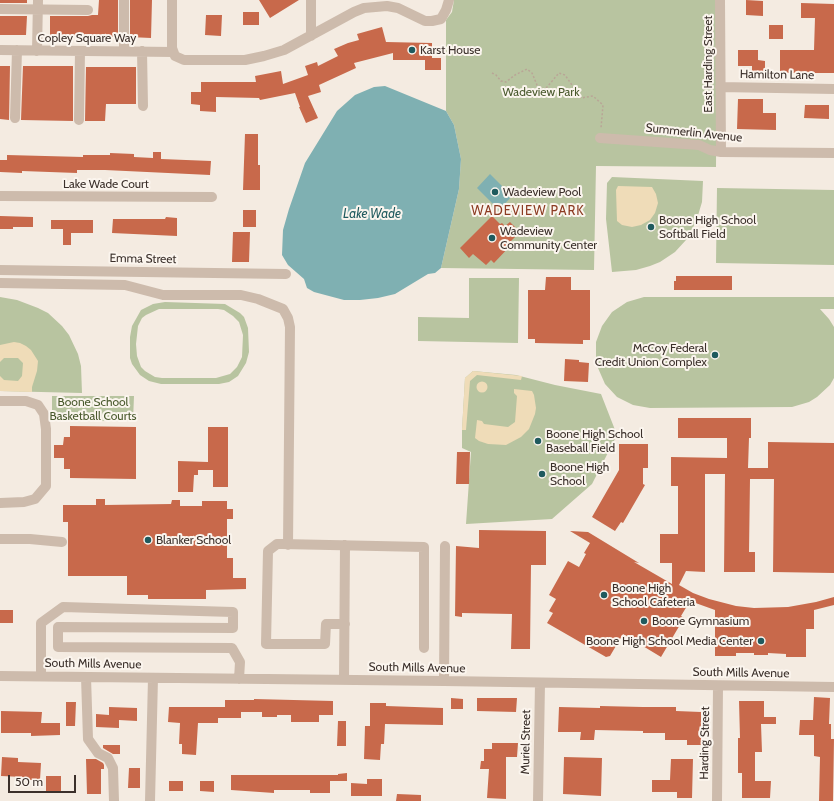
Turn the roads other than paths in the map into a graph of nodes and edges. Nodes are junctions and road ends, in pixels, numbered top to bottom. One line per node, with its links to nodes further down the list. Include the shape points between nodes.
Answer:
1 (124, 0): 14 (street)
2 (172, 0): 16 (street)
3 (311, 0): 9 (street)
4 (449, 0): 9 (street, via 441,19 425,20 398,8 377,6 354,12)
5 (720, 0): 17 (street, East Harding Street)
6 (38, 5): 7 (street); 8 (street); 12 (street)
7 (0, 9)
8 (88, 10)
9 (311, 36): 16 (street, via 284,50 245,60 184,60)
10 (0, 50): 11 (street, Copley Square Way)
11 (17, 50): 12 (street, Copley Square Way); 20 (street)
12 (37, 51): 13 (street, Copley Square Way)
13 (80, 51): 14 (street, Copley Square Way); 21 (street)
14 (124, 51): 15 (street, Copley Square Way)
15 (142, 52): 16 (street, Copley Square Way); 19 (street)
16 (174, 54)
17 (720, 88): 18 (street, Hamilton Lane); 23 (street, East Harding Street)
18 (834, 89)
19 (143, 106)
20 (15, 118)
21 (79, 120)
22 (600, 138): 23 (street, Summerlin Avenue, via 699,145)
23 (721, 152): 24 (street, Summerlin Avenue)
24 (834, 153)
25 (0, 196): 26 (street, Lake Wade Court)
26 (212, 197)
27 (0, 270): 28 (street, Emma Street)
28 (286, 274)
29 (0, 283): 34 (street, via 125,285 163,295 242,295 283,309 290,327)
30 (0, 401): 31 (street, via 26,401 38,405 44,414 46,486 35,499)
31 (0, 503)
32 (0, 539): 33 (street)
33 (62, 542)
34 (288, 545): 35 (street); 37 (street, via 277,544 268,551 266,644 325,644 326,624)
35 (345, 545): 37 (street); 38 (street, via 424,547)
36 (445, 546): 45 (street)
37 (344, 624): 44 (street)
38 (424, 648)
39 (0, 676): 40 (street, South Mills Avenue)
40 (41, 676): 41 (street, South Mills Avenue); 43 (street, via 41,623 63,607 233,612 233,628 58,627 58,647 232,648 240,662)
41 (86, 677): 42 (street, South Mills Avenue); 49 (street, via 88,739 98,753 108,758 113,768)
42 (153, 678): 43 (street, South Mills Avenue); 50 (street)
43 (239, 678): 44 (street, South Mills Avenue)
44 (344, 680): 45 (street, South Mills Avenue)
45 (444, 681): 46 (street, South Mills Avenue)
46 (540, 683): 47 (street, South Mills Avenue); 51 (street, Muriel Street)
47 (718, 686): 48 (street, South Mills Avenue); 52 (street, Harding Street)
48 (834, 687)
49 (114, 801)
50 (150, 801)
51 (538, 801)
52 (717, 801)

